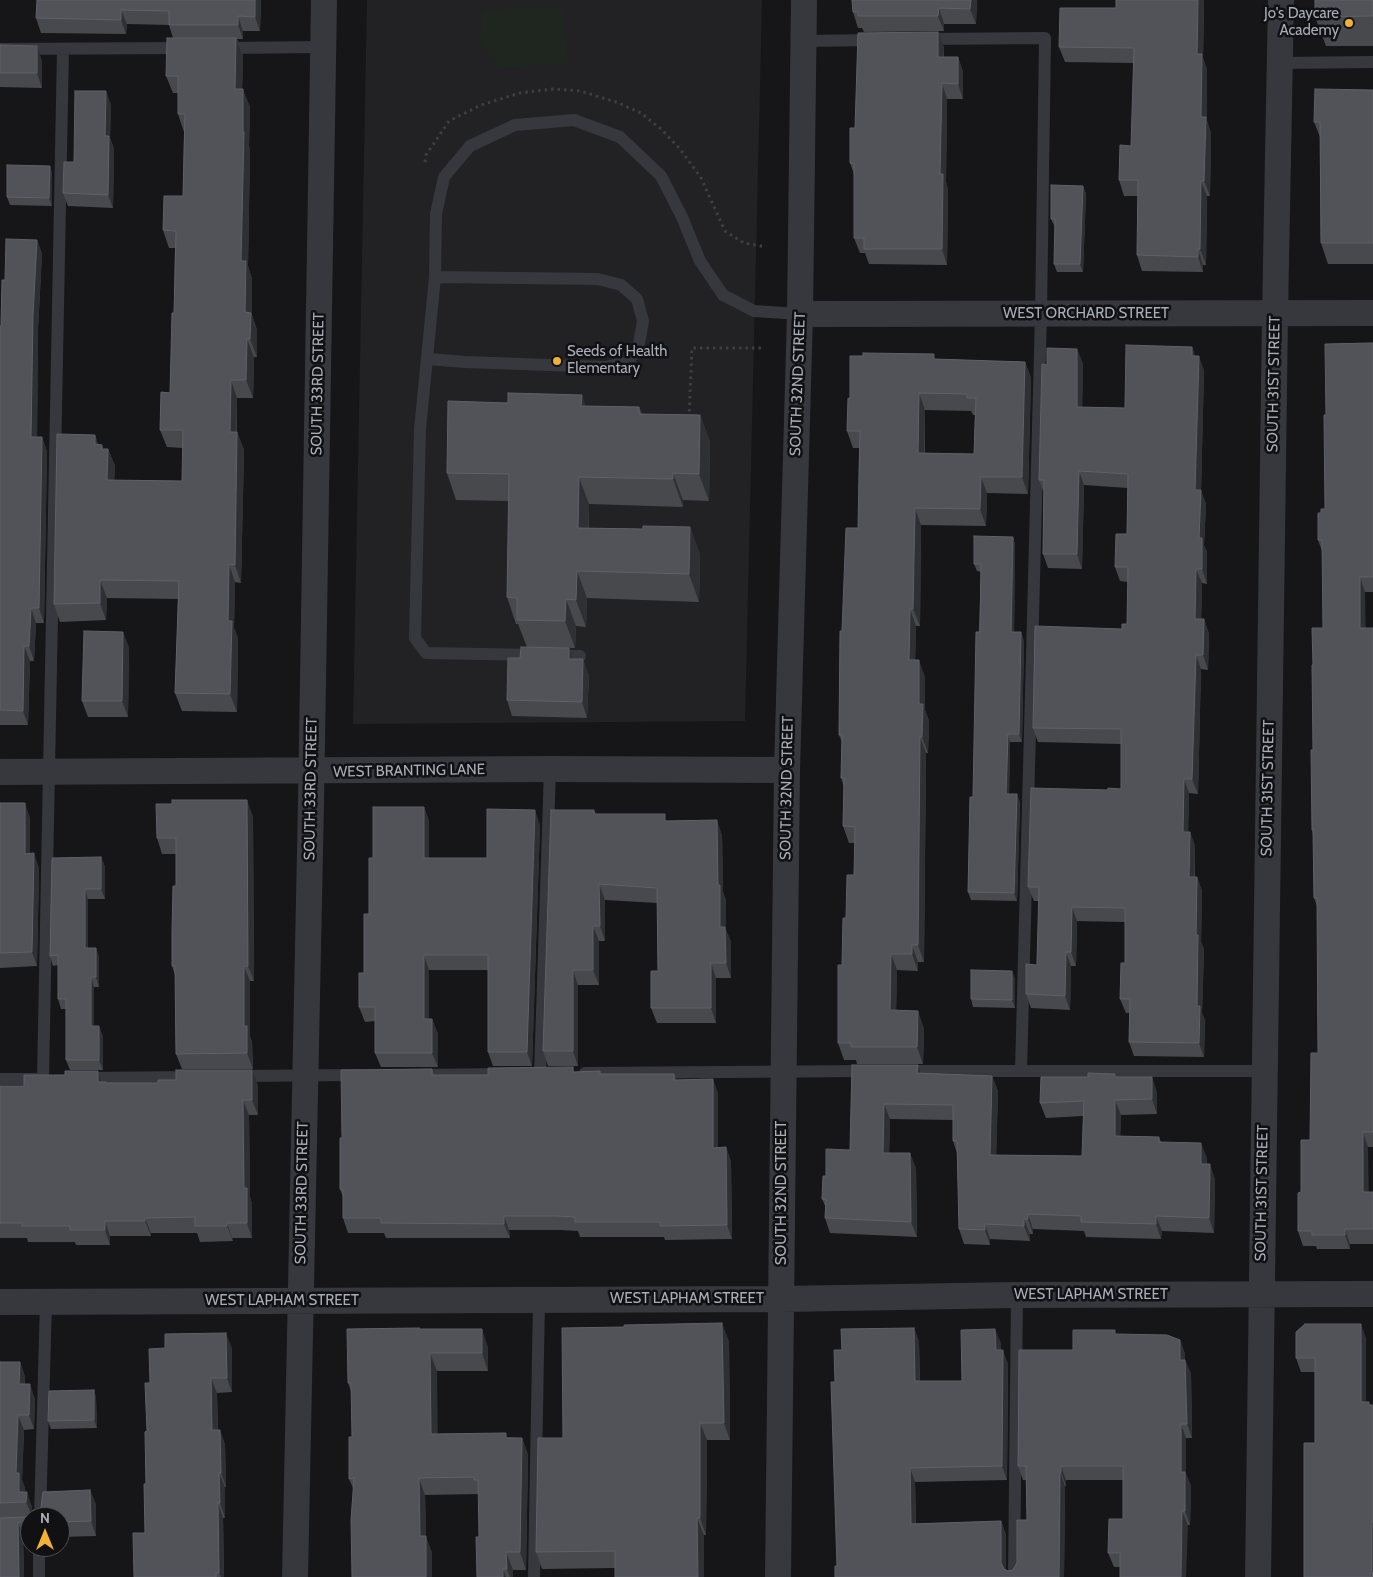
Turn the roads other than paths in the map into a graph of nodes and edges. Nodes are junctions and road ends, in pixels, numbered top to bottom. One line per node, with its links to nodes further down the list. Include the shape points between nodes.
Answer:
1 (324, 0): 9 (street, SOUTH 33RD STREET)
2 (804, 0): 6 (street, SOUTH 32ND STREET)
3 (1281, 0): 13 (street, SOUTH 31ST STREET)
4 (886, 40): 6 (lane)
5 (916, 40): 17 (lane, via 1045,38)
6 (804, 41): 16 (street, SOUTH 32ND STREET)
7 (190, 48): 11 (lane)
8 (210, 48): 9 (lane)
9 (323, 48): 23 (street, SOUTH 33RD STREET)
10 (0, 49): 11 (lane)
11 (63, 49): 25 (lane)
12 (1373, 62): 13 (lane)
13 (1279, 63): 18 (street, SOUTH 31ST STREET)
14 (435, 277): 16 (lane, via 436,214 444,177 470,146 515,125 574,120 620,137 661,176 700,261 723,295 754,311); 19 (lane); 19 (lane, via 598,279 621,285 637,299 643,321 639,344 628,362 605,367)
15 (1373, 313): 18 (street, WEST ORCHARD STREET)
16 (800, 314): 17 (street, WEST ORCHARD STREET); 22 (street, SOUTH 32ND STREET)
17 (1041, 314): 18 (street, WEST ORCHARD STREET); 26 (lane)
18 (1275, 314): 27 (street, SOUTH 31ST STREET)
19 (428, 359): 20 (lane, via 420,430 415,638 426,653)
20 (580, 656)
21 (550, 769): 22 (street, WEST BRANTING LANE); 23 (street, WEST BRANTING LANE); 32 (lane, via 535,1074)
22 (787, 770): 28 (street, SOUTH 32ND STREET)
23 (311, 771): 25 (street, WEST BRANTING LANE); 30 (street, SOUTH 33RD STREET)
24 (0, 772): 25 (street, WEST BRANTING LANE)
25 (50, 772): 35 (lane, via 48,1078)
26 (1021, 1071): 27 (lane); 28 (lane)
27 (1264, 1071): 39 (street, SOUTH 31ST STREET)
28 (782, 1072): 29 (lane); 40 (street, SOUTH 32ND STREET)
29 (569, 1074)
30 (305, 1075): 31 (lane); 33 (lane); 44 (street, SOUTH 33RD STREET)
31 (366, 1075)
32 (404, 1075)
33 (220, 1076)
34 (200, 1077): 36 (lane)
35 (0, 1078)
36 (72, 1078)
37 (1373, 1294): 39 (street, WEST LAPHAM STREET)
38 (1017, 1295): 39 (street, WEST LAPHAM STREET); 40 (street, WEST LAPHAM STREET); 51 (lane)
39 (1261, 1295): 52 (street, SOUTH 31ST STREET)
40 (781, 1299): 41 (street, WEST LAPHAM STREET); 50 (street, SOUTH 32ND STREET)
41 (539, 1300): 44 (street, WEST LAPHAM STREET); 49 (lane)
42 (0, 1302): 43 (street, WEST LAPHAM STREET)
43 (46, 1302): 44 (street, WEST LAPHAM STREET); 45 (lane)
44 (300, 1302): 48 (street, SOUTH 33RD STREET)
45 (40, 1507)
46 (39, 1557): 47 (lane)
47 (39, 1577)
48 (295, 1577)
49 (534, 1577)
50 (778, 1577)
51 (1014, 1577)
52 (1258, 1577)

